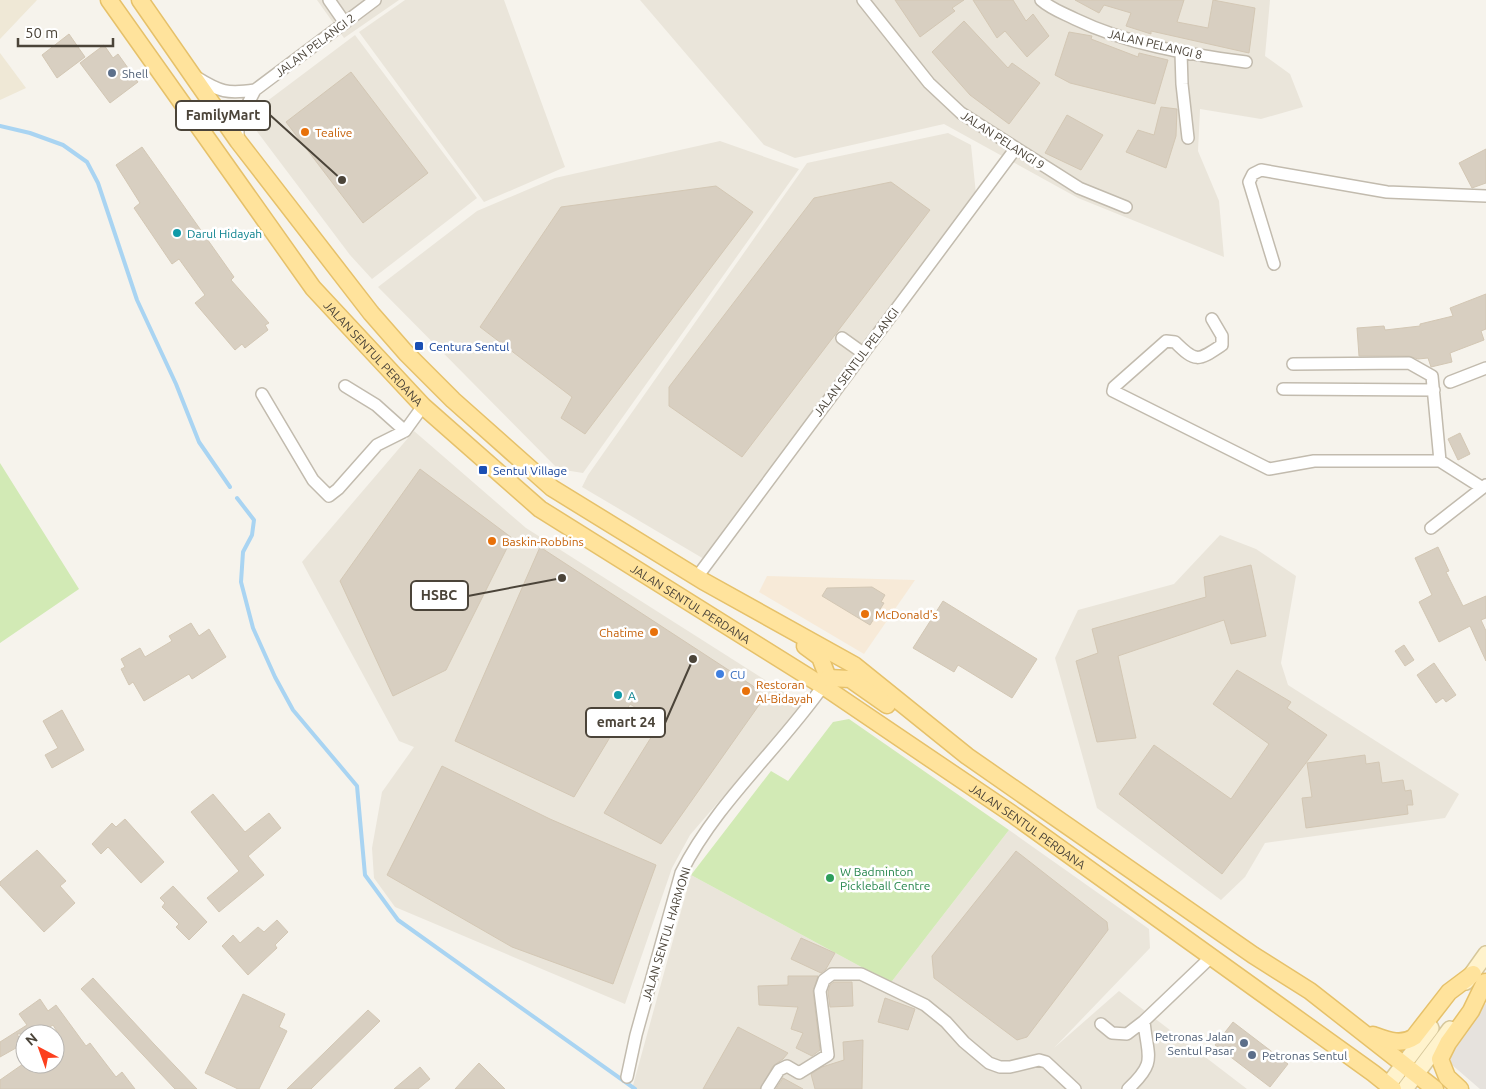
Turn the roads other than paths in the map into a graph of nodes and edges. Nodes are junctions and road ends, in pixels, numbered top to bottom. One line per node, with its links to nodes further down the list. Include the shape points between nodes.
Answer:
1 (109, 0): 23 (main road, JALAN SENTUL PERDANA, via 313,288)
2 (140, 0): 10 (main road, JALAN SENTUL PERDANA)
3 (330, 0): 7 (street)
4 (375, 0): 7 (street, JALAN PELANGI 2)
5 (863, 0): 14 (street, JALAN PELANGI 9, via 929,83 961,113)
6 (1041, 0): 8 (street, JALAN PELANGI 8, via 1048,7 1100,31)
7 (345, 23): 11 (street, JALAN PELANGI 2)
8 (1181, 53): 9 (street, JALAN PELANGI 8); 12 (street)
9 (1246, 62)
10 (193, 75): 11 (street, via 217,90 231,93); 13 (main road, JALAN SENTUL PERDANA)
11 (255, 90): 13 (street, JALAN PELANGI 2, via 238,124)
12 (1188, 138)
13 (238, 141): 24 (main road, JALAN SENTUL PERDANA, via 347,284)
14 (1016, 148): 16 (street, JALAN PELANGI 9, via 1079,188); 20 (street, JALAN SENTUL PELANGI)
15 (1486, 196): 17 (street, via 1387,192 1262,170 1253,174 1250,182)
16 (1126, 206)
17 (1274, 264)
18 (1212, 319): 33 (street, via 1222,336 1222,344 1197,359 1190,357 1175,342 1166,341 1113,391 1270,469 1314,461)
19 (842, 338): 20 (street)
20 (863, 354): 36 (street, JALAN SENTUL PELANGI)
21 (1293, 364): 28 (street, via 1409,363 1432,376)
22 (1486, 368): 25 (street)
23 (389, 371): 24 (main road, via 410,384); 30 (main road, JALAN SENTUL PERDANA)
24 (430, 382): 31 (main road, via 422,398 441,417); 36 (main road, JALAN SENTUL PERDANA, via 552,488)
25 (1450, 382)
26 (345, 386): 32 (street, via 376,405)
27 (1283, 389): 28 (street)
28 (1434, 390): 33 (street)
29 (262, 394): 32 (street, via 313,480 329,496 377,445)
30 (423, 406): 31 (main road, JALAN SENTUL PERDANA); 32 (street)
31 (445, 426): 38 (main road, JALAN SENTUL PERDANA, via 546,513)
32 (405, 431)
33 (1440, 461): 34 (street)
34 (1483, 486): 35 (street)
35 (1431, 528)
36 (697, 577): 37 (main road, JALAN SENTUL PERDANA)
37 (765, 614): 38 (main road, via 820,657); 39 (main road, JALAN SENTUL PERDANA, via 854,665)
38 (826, 682): 39 (main road, via 850,679); 41 (main road, JALAN SENTUL PERDANA); 47 (street, JALAN SENTUL HARMONI, via 719,814 686,863 641,1016)
39 (967, 756): 45 (main road, JALAN SENTUL PERDANA, via 1253,955 1310,991)
40 (1486, 954): 42 (street)
41 (1210, 958): 43 (street); 48 (main road, JALAN SENTUL PERDANA)
42 (1481, 979): 45 (main road, via 1448,992 1408,1041 1398,1042); 46 (street); 54 (main road, via 1471,1011 1440,1059 1447,1077)
43 (1144, 1020): 44 (street, via 1127,1034 1112,1033); 51 (street, via 1149,1066)
44 (1101, 1024)
45 (1362, 1031): 46 (main road, JALAN SENTUL PERDANA)
46 (1410, 1068): 48 (street); 52 (street); 53 (main road, JALAN SENTUL PERDANA)
47 (627, 1077)
48 (1390, 1087)
49 (767, 1089): 50 (street, via 779,1070 787,1066 799,1072 828,1055 820,991 824,980 832,974 861,974 925,1005 989,1063 1000,1067 1039,1060 1046,1062)
50 (1075, 1089)
51 (1128, 1089)
52 (1404, 1089)
53 (1435, 1089)
54 (1460, 1089)

